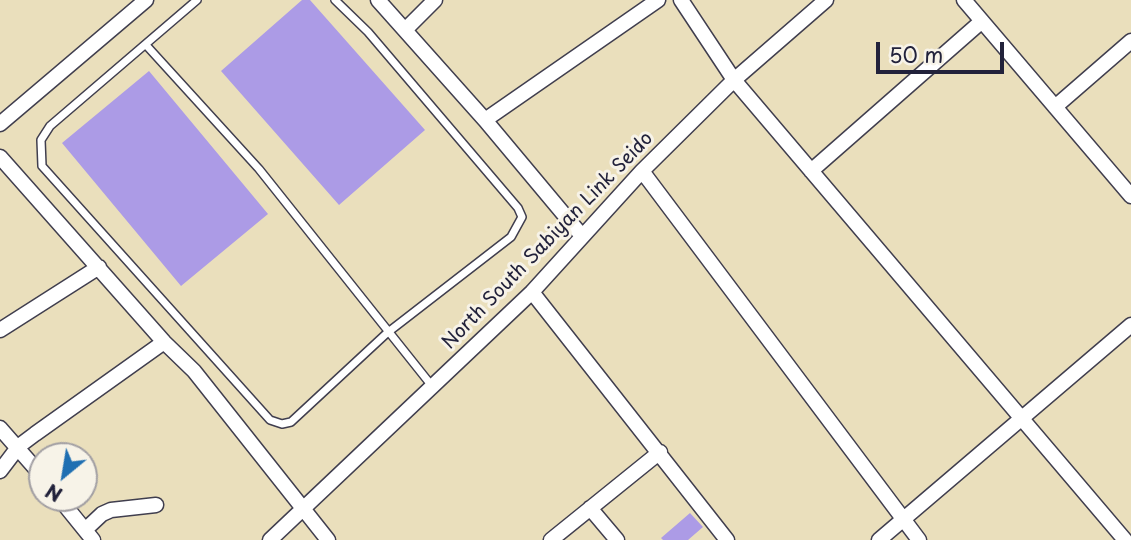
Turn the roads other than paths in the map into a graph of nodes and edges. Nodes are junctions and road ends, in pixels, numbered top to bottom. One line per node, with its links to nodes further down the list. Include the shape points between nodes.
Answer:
1 (146, 0): 17 (street)
2 (197, 0): 13 (lane)
3 (335, 0): 27 (lane, via 377,43 522,217 511,237)
4 (378, 0): 11 (street)
5 (435, 0): 11 (street)
6 (658, 0): 16 (street)
7 (681, 0): 14 (street)
8 (826, 0): 14 (street, North South Sabiyan Link Seido)
9 (964, 0): 10 (street)
10 (982, 21): 15 (street); 20 (street)
11 (405, 30): 16 (street)
12 (1131, 41): 15 (street)
13 (146, 45): 27 (lane, via 259,169); 27 (lane, via 50,127 41,140 41,166 270,420 291,422)
14 (734, 80): 19 (street, North South Sabiyan Link Seido); 20 (street)
15 (1055, 107): 21 (street)
16 (485, 120): 22 (street)
17 (0, 124)
18 (0, 157): 23 (street)
19 (642, 171): 22 (street, North South Sabiyan Link Seido); 40 (street)
20 (811, 171): 30 (street)
21 (1131, 196)
22 (582, 236): 24 (street, North South Sabiyan Link Seido)
23 (99, 267): 26 (street); 28 (street)
24 (531, 292): 29 (street, North South Sabiyan Link Seido); 33 (street)
25 (1131, 325): 30 (street)
26 (0, 330)
27 (387, 333): 29 (lane)
28 (164, 342): 32 (street); 38 (street, via 194,371)
29 (432, 386): 38 (street, North South Sabiyan Link Seido)
30 (1021, 416): 40 (street); 50 (street)
31 (0, 428): 32 (street)
32 (19, 446): 34 (street); 35 (street)
33 (660, 452): 37 (street); 47 (street)
34 (28, 458)
35 (0, 471)
36 (156, 505): 41 (street, via 102,514)
37 (590, 508): 45 (street); 46 (street)
38 (303, 509): 43 (street, North South Sabiyan Link Seido); 44 (street)
39 (70, 512): 41 (street)
40 (903, 522): 48 (street); 49 (street)
41 (89, 535)
42 (1131, 536): 50 (street)
43 (270, 540)
44 (327, 540)
45 (551, 540)
46 (617, 540)
47 (727, 540)
48 (879, 540)
49 (919, 540)
50 (1126, 540)

